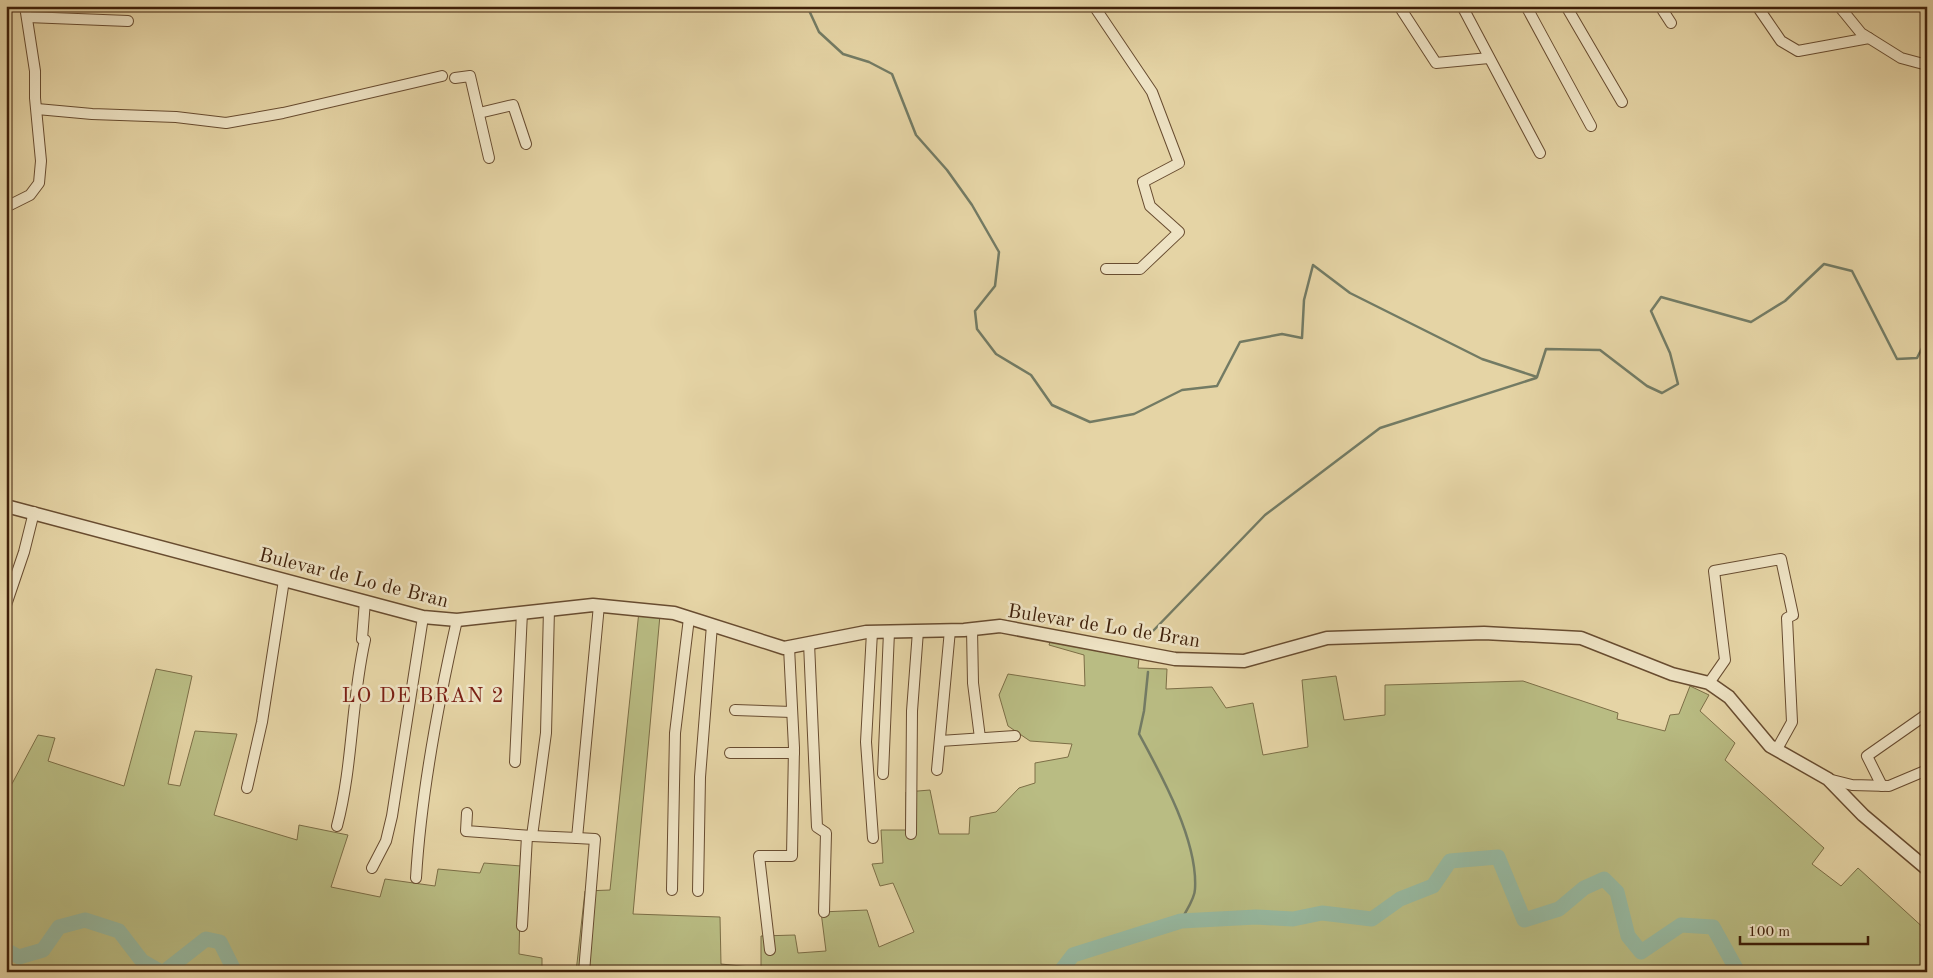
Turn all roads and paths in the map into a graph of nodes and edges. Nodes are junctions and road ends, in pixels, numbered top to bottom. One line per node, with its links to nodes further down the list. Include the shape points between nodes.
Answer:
1 (1094, 6): 25 (street, via 1152,92 1178,163 1143,182 1150,206 1179,232 1140,269)
2 (1399, 6): 13 (street, via 1436,63)
3 (1462, 6): 13 (street)
4 (1526, 6): 20 (street)
5 (1566, 6): 17 (street)
6 (1660, 6): 11 (street)
7 (1757, 6): 12 (street, via 1781,42 1798,51)
8 (1838, 6): 12 (street)
9 (26, 11): 10 (street); 18 (street)
10 (128, 21)
11 (1671, 23)
12 (1869, 38): 14 (street, via 1901,58)
13 (1489, 58): 22 (street)
14 (1927, 65)
15 (442, 76): 18 (street, via 239,122)
16 (456, 78): 19 (street, via 470,76)
17 (1622, 102)
18 (37, 109): 24 (street, via 42,161 39,183 30,195)
19 (479, 113): 21 (street, via 513,105); 23 (street)
20 (1591, 126)
21 (526, 144)
22 (1540, 153)
23 (489, 158)
24 (6, 207)
25 (1106, 269)
26 (6, 506): 27 (street, Bulevar de Lo de Bran)
27 (34, 512): 28 (street, Bulevar de Lo de Bran); 30 (street)
28 (284, 580): 29 (street, Bulevar de Lo de Bran); 61 (street, via 262,722)
29 (365, 601): 34 (street, Bulevar de Lo de Bran); 63 (street, via 362,638 365,640 343,805)
30 (6, 605)
31 (599, 605): 32 (street, Bulevar de Lo de Bran); 35 (street, Bulevar de Lo de Bran, via 674,613); 66 (street)
32 (549, 609): 33 (street, Bulevar de Lo de Bran); 65 (street, via 546,733)
33 (522, 612): 36 (street, Bulevar de Lo de Bran); 55 (street)
34 (424, 617): 36 (street, Bulevar de Lo de Bran); 68 (street, via 392,816 386,841)
35 (689, 618): 37 (street, Bulevar de Lo de Bran); 71 (street, via 675,732)
36 (457, 620): 70 (street, via 442,683)
37 (712, 625): 44 (street, Bulevar de Lo de Bran); 72 (street, via 700,777)
38 (972, 629): 39 (street, Bulevar de Lo de Bran); 45 (street, Bulevar de Lo de Bran, via 1000,626 1175,659 1244,661 1327,638 1484,633 1581,638 1672,674); 50 (street, via 973,683)
39 (950, 630): 40 (street, Bulevar de Lo de Bran); 51 (street)
40 (918, 631): 42 (street, Bulevar de Lo de Bran); 64 (street, via 912,712)
41 (872, 632): 42 (street, Bulevar de Lo de Bran); 43 (street, Bulevar de Lo de Bran); 67 (street, via 866,742)
42 (889, 632): 58 (street)
43 (809, 643): 44 (street, Bulevar de Lo de Bran); 73 (street, via 817,827 826,833)
44 (789, 647): 47 (street)
45 (1709, 683): 52 (street, Bulevar de Lo de Bran, via 1729,697 1770,746); 52 (street, via 1725,660 1714,571 1781,558 1793,615 1787,618 1792,722)
46 (735, 710): 47 (street)
47 (792, 712): 53 (street)
48 (1927, 714): 60 (street, via 1867,756)
49 (1015, 736): 50 (street)
50 (980, 738): 51 (street)
51 (940, 741): 56 (street)
52 (1777, 750): 59 (street, Bulevar de Lo de Bran)
53 (794, 752): 54 (street); 75 (street, via 792,856 759,856)
54 (730, 753)
55 (515, 762)
56 (937, 770)
57 (1927, 770): 60 (street)
58 (883, 774)
59 (1828, 779): 60 (street, via 1852,785); 69 (street, Bulevar de Lo de Bran, via 1863,815)
60 (1882, 786)
61 (247, 788)
62 (467, 814): 65 (street, via 466,831)
63 (337, 826)
64 (911, 834)
65 (530, 836): 66 (street); 74 (street)
66 (577, 838): 76 (street, via 595,839)
67 (872, 838)
68 (372, 868)
69 (1927, 869)
70 (416, 878)
71 (672, 890)
72 (698, 891)
73 (824, 912)
74 (522, 926)
75 (770, 950)
76 (584, 972)

